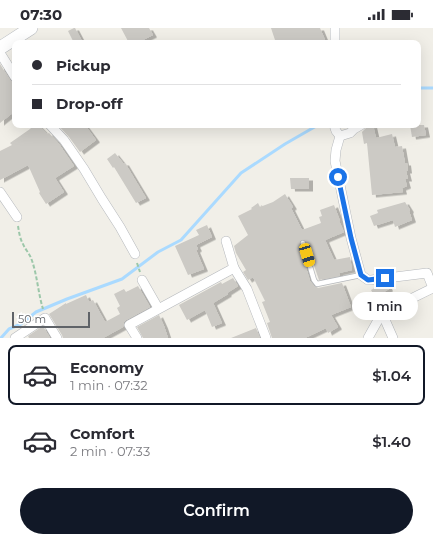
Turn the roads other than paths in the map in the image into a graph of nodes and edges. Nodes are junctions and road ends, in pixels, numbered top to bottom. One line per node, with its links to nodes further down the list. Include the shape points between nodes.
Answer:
1 (31, 28): 4 (main road)
2 (335, 28): 5 (street)
3 (12, 40): 6 (main road)
4 (12, 40)
5 (335, 40)
6 (0, 48)
7 (0, 53): 8 (street)
8 (12, 72)
9 (53, 128): 17 (street, via 84,168)
10 (335, 128): 12 (street)
11 (356, 128): 12 (street, via 350,134)
12 (340, 136): 19 (street, via 335,161)
13 (0, 192): 14 (street)
14 (17, 217)
15 (226, 241): 18 (street)
16 (303, 243): 19 (lane, via 317,284)
17 (135, 256)
18 (234, 268): 22 (street); 27 (street, via 247,289)
19 (361, 275): 21 (street, via 372,280 427,273)
20 (141, 277): 22 (street)
21 (433, 288): 23 (street)
22 (158, 308): 26 (street, via 129,325)
23 (382, 314): 28 (street); 29 (street)
24 (15, 338): 25 (street, via 45,318)
25 (57, 338)
26 (137, 338)
27 (266, 338)
28 (368, 338)
29 (393, 338)

